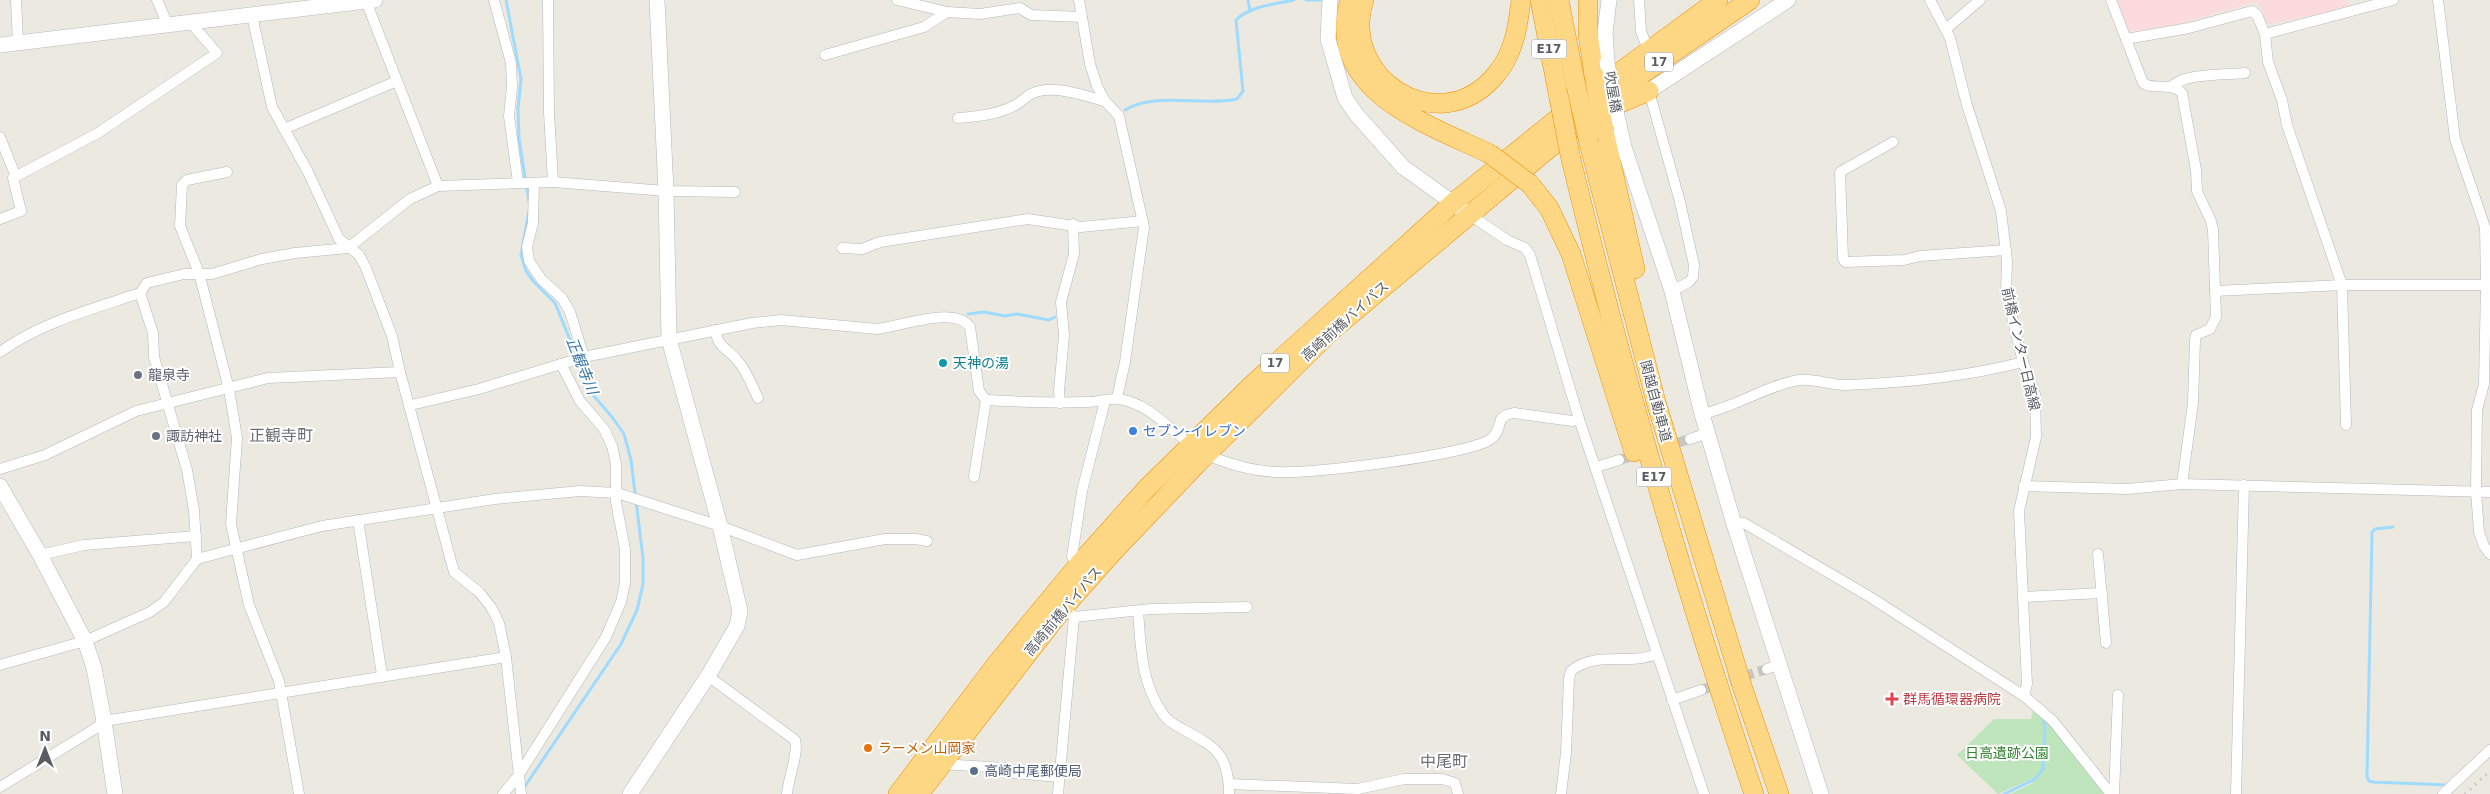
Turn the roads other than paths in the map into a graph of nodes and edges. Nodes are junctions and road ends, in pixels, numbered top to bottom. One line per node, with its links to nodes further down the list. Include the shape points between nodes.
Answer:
1 (16, 0): 35 (street)
2 (157, 0): 31 (street)
3 (371, 0): 26 (street); 41 (street)
4 (494, 0): 53 (street, via 510,62 509,116)
5 (548, 0): 54 (street)
6 (658, 0): 57 (street)
7 (897, 0): 27 (street)
8 (1079, 0): 29 (street)
9 (1330, 0): 59 (street, via 1328,39 1345,98 1397,161)
10 (1350, 0): 123 (highway, bridge, via 1346,27 1350,49 1357,68 1373,90 1402,111 1490,154 1530,184 1549,208 1571,254 1663,546)
11 (1364, 0): 12 (highway, via 1360,12 1360,35 1371,66 1398,92 1414,99 1435,102 1468,96 1494,78 1514,41)
12 (1521, 0)
13 (1540, 0): 123 (highway, 関越自動車道 / E17, bridge, via 1570,155 1619,354)
14 (1559, 0): 48 (highway, E17, bridge, via 1576,86)
15 (1588, 0): 39 (highway, via 1588,34)
16 (1608, 0): 39 (street)
17 (1639, 0): 37 (street, via 1641,31)
18 (1718, 0): 37 (highway, 高崎前橋バイパス / 17)
19 (1750, 0): 46 (highway, 高崎前橋バイパス / 17, via 1638,76)
20 (1788, 0): 43 (street)
21 (1930, 0): 32 (street, 前橋インター日高線)
22 (1980, 0): 32 (street)
23 (2111, 0): 34 (street)
24 (2393, 0): 33 (street)
25 (2438, 0): 69 (street, via 2455,139 2485,227)
26 (305, 4): 28 (street)
27 (947, 12): 29 (street, via 980,14 1020,8 1031,16); 38 (street, via 924,27)
28 (252, 15): 30 (street); 47 (street, via 272,107)
29 (1082, 17): 44 (street, via 1090,64)
30 (190, 22): 31 (street); 52 (street, via 217,53 98,133)
31 (168, 25): 35 (street)
32 (1946, 29): 66 (street, 前橋インター日高線, via 2001,211)
33 (2265, 34): 34 (street, via 2252,11 2189,28); 68 (street, via 2268,62)
34 (2126, 39): 42 (street, via 2144,85)
35 (18, 43): 36 (street)
36 (0, 45)
37 (1648, 50): 59 (highway, 高崎前橋バイパス / 17)
38 (825, 55)
39 (1601, 69): 48 (highway, bridge)
40 (2245, 73): 42 (street, via 2191,78 2177,81)
41 (397, 81): 47 (street); 56 (street)
42 (2172, 86): 71 (street, via 2180,91 2183,98 2197,191 2211,220)
43 (1649, 91): 46 (highway, via 1621,101 1579,128); 70 (street, via 1694,265 1689,282)
44 (1105, 101): 45 (street, via 1047,90 1033,92 1016,105 976,117); 62 (street, via 1119,116)
45 (958, 118)
46 (1572, 129): 60 (highway, 高崎前橋バイパス / 17)
47 (284, 130): 64 (street, via 308,172 339,239)
48 (1604, 132): 70 (street, via 1624,147); 156 (highway, 関越自動車道 / E17, via 1644,310 1656,402)
49 (0, 137): 52 (street)
50 (1893, 142): 66 (street, via 1840,172 1845,262)
51 (227, 172): 67 (street, via 187,180 182,185 180,226)
52 (16, 177): 61 (street, via 22,211)
53 (518, 182): 55 (street); 56 (street)
54 (553, 182): 55 (street); 57 (street)
55 (534, 183): 76 (street, via 533,223 527,248 529,261 542,280 562,298 570,312)
56 (438, 186): 64 (street, via 400,206)
57 (666, 191): 58 (street); 74 (street)
58 (735, 192)
59 (1453, 203): 60 (street); 93 (highway, 高崎前橋バイパス / 17)
60 (1470, 215): 89 (street, via 1528,250); 94 (highway, 高崎前橋バイパス / 17, via 1331,331)
61 (0, 219)
62 (1143, 221): 63 (street, via 1081,227); 82 (street, via 1125,362)
63 (1074, 224): 65 (street, via 1028,219 880,242 862,249); 86 (street, via 1074,254 1061,302 1064,335)
64 (348, 248): 67 (street, via 295,253 212,274); 79 (street, via 359,255 366,268 392,336)
65 (842, 248)
66 (2006, 250): 77 (street, 前橋インター日高線, via 2006,292)
67 (199, 273): 72 (street, via 147,283); 80 (street)
68 (2342, 285): 69 (street); 71 (street); 90 (street)
69 (2486, 285): 103 (street, via 2484,384 2477,410)
70 (1672, 291): 88 (street)
71 (2215, 291): 99 (street, via 2214,323 2210,329 2196,335 2195,340 2193,403)
72 (140, 293): 75 (street, via 51,323); 85 (street)
73 (715, 330): 74 (street); 81 (street, via 718,342 746,372); 83 (street, via 772,320 877,329 916,319 959,319 970,327 979,391)
74 (669, 339): 76 (street); 109 (street)
75 (0, 352)
76 (584, 357): 78 (street)
77 (2023, 362): 88 (street, via 1927,380 1846,385 1799,380); 102 (street, 前橋インター日高線, via 2034,394 2037,420)
78 (561, 364): 87 (street); 105 (street, via 580,401 604,429 612,446)
79 (400, 372): 80 (street, via 268,378); 87 (street)
80 (229, 388): 85 (street); 112 (street, via 237,438 231,524)
81 (758, 398)
82 (1117, 398): 84 (street); 93 (street, via 1146,410)
83 (986, 400): 86 (street); 98 (street)
84 (1105, 400): 86 (street); 117 (street, via 1080,501 1072,557)
85 (168, 403): 97 (street, via 136,411 45,456); 110 (street, via 187,470)
86 (1060, 403)
87 (411, 405): 106 (street)
88 (1702, 414): 91 (street)
89 (1579, 419): 94 (street, via 1572,421 1510,413 1500,419 1497,433 1491,440 1467,447 1416,458 1300,472 1270,472); 96 (street)
90 (2346, 425)
91 (1708, 433): 92 (street); 108 (street)
92 (1690, 439)
93 (1191, 444): 94 (street); 117 (highway, 高崎前橋バイパス / 17)
94 (1207, 455): 122 (highway, 高崎前橋バイパス / 17, via 1113,552)
95 (1619, 460): 96 (street)
96 (1596, 467): 126 (street)
97 (0, 469)
98 (974, 477)
99 (2182, 484): 100 (street); 102 (street, via 2127,489)
100 (2244, 485): 103 (street); 159 (street)
101 (0, 486): 115 (street)
102 (2024, 486): 119 (street, 前橋インター日高線, via 2020,511)
103 (2476, 491): 104 (street); 114 (street, via 2479,532)
104 (2490, 492)
105 (617, 493): 106 (street, via 580,491); 109 (street); 139 (street, via 626,550 621,602 606,637)
106 (437, 507): 107 (street); 127 (street, via 454,572 479,592 491,607 499,623)
107 (358, 520): 112 (street); 129 (street)
108 (1734, 524): 134 (street, via 1744,523 1870,597); 157 (street, via 1773,667)
109 (720, 526): 111 (street, via 798,555 885,539); 130 (street, via 740,612 737,626)
110 (196, 536): 115 (street, via 84,545); 116 (street)
111 (927, 541)
112 (236, 549): 116 (street); 132 (street, via 249,605)
113 (2098, 554): 118 (street)
114 (2490, 554)
115 (40, 555): 124 (street)
116 (197, 559): 124 (street, via 164,602 150,612)
117 (1079, 564): 149 (highway, 高崎前橋バイパス / 17, via 998,662)
118 (2102, 593): 119 (street); 125 (street)
119 (2024, 597): 134 (street, 前橋インター日高線, via 2027,684)
120 (1247, 607): 121 (street)
121 (1138, 611): 122 (street); 142 (street, via 1147,685 1164,716 1217,749)
122 (1069, 612): 138 (highway, 高崎前橋バイパス / 17); 140 (street)
123 (1701, 636): 155 (highway, 関越自動車道 / E17)
124 (85, 641): 128 (street); 136 (street, via 94,668)
125 (2106, 643)
126 (1656, 654): 135 (street); 153 (street, via 1591,661 1571,671)
127 (506, 657): 129 (street); 139 (street)
128 (0, 665)
129 (382, 675): 132 (street)
130 (708, 676): 147 (street); 148 (street, via 795,740 797,746)
131 (1701, 690): 135 (street)
132 (283, 694): 136 (street); 144 (street)
133 (2118, 695): 158 (street, via 2116,789)
134 (2024, 696): 158 (street, via 2057,725)
135 (1672, 700): 154 (street)
136 (104, 721): 141 (street); 143 (street)
137 (2490, 750): 160 (street)
138 (941, 764): 140 (street, via 1006,768 1014,774); 150 (highway, 高崎前橋バイパス / 17)
139 (518, 776): 145 (street); 146 (street)
140 (1058, 777): 151 (street)
141 (0, 787)
142 (1229, 789): 152 (street, via 1358,789 1395,780 1442,779 1455,783)
143 (115, 794)
144 (299, 794)
145 (503, 794)
146 (521, 794)
147 (630, 794)
148 (787, 794)
149 (898, 794)
150 (919, 794)
151 (1058, 794)
152 (1458, 794)
153 (1561, 794)
154 (1704, 794)
155 (1754, 794)
156 (1779, 794)
157 (1821, 794)
158 (2113, 794)
159 (2236, 794)
160 (2443, 794)

